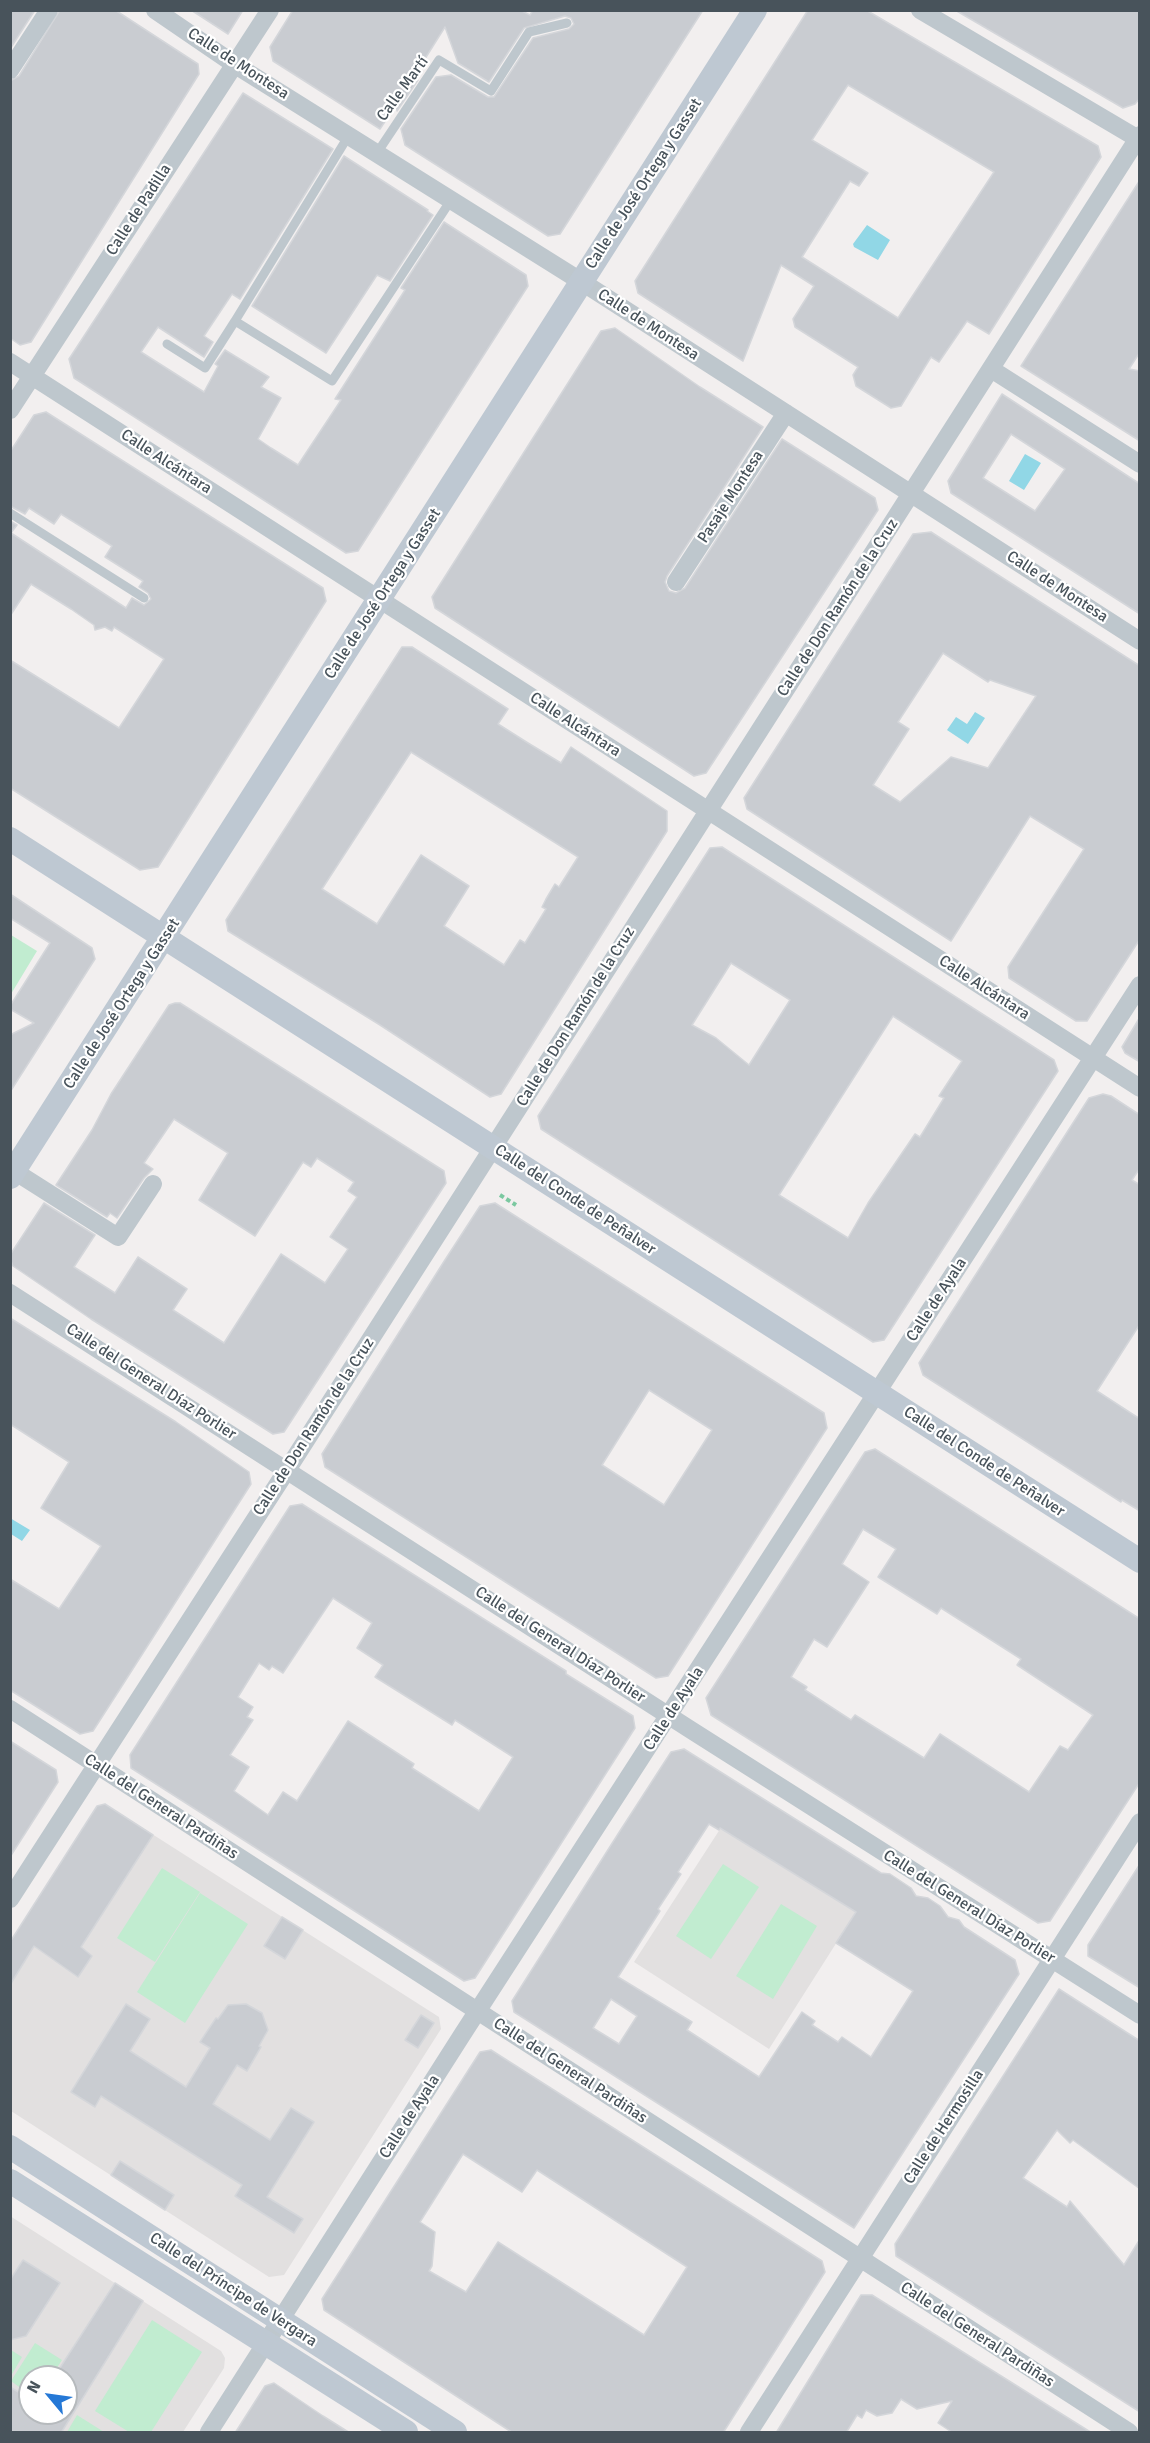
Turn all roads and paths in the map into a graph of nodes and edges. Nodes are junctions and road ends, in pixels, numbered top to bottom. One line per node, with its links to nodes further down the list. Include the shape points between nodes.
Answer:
1 (49, 10): 8 (street)
2 (155, 10): 7 (street, Calle de Montesa)
3 (270, 10): 7 (street, Calle de Padilla)
4 (755, 10): 13 (street, Calle de José Ortega y Gasset)
5 (920, 10): 10 (street)
6 (567, 23): 11 (lane, Calle Martí, via 529,32 491,91 439,60)
7 (234, 64): 9 (street, Calle de Montesa); 18 (street, Calle de Padilla)
8 (10, 70)
9 (349, 135): 11 (street, Calle de Montesa); 14 (lane)
10 (1139, 138): 17 (street, Calle de Don Ramón de la Cruz)
11 (377, 153): 12 (street, Calle de Montesa)
12 (452, 200): 13 (street, Calle de Montesa); 14 (lane, via 333,381)
13 (582, 282): 20 (street, Calle de Montesa); 26 (street, Calle de José Ortega y Gasset)
14 (235, 321): 15 (lane, via 205,368)
15 (167, 344)
16 (10, 362): 18 (street, Calle Alcántara)
17 (991, 369): 21 (street); 22 (street, Calle de Don Ramón de la Cruz)
18 (33, 377): 19 (street, Calle de Padilla); 26 (street, Calle Alcántara)
19 (10, 410)
20 (786, 413): 22 (street, Calle de Montesa); 24 (street, Pasaje Montesa)
21 (1140, 464)
22 (912, 493): 27 (street, Calle de Montesa); 28 (street, Calle de Don Ramón de la Cruz)
23 (10, 513): 25 (lane)
24 (676, 582)
25 (144, 598)
26 (380, 599): 28 (street, Calle Alcántara); 30 (street, Calle de José Ortega y Gasset)
27 (1140, 641)
28 (707, 810): 32 (street, Calle Alcántara); 34 (street, Calle de Don Ramón de la Cruz)
29 (10, 838): 30 (street, Calle del Conde de Peñalver)
30 (164, 937): 34 (street, Calle del Conde de Peñalver); 35 (street, Calle de José Ortega y Gasset)
31 (1140, 985): 32 (street, Calle de Ayala)
32 (1093, 1058): 33 (street, Calle Alcántara); 40 (street, Calle de Ayala)
33 (1140, 1088)
34 (493, 1148): 40 (street, Calle del Conde de Peñalver); 41 (street, Calle de Don Ramón de la Cruz)
35 (12, 1174): 36 (street, via 118,1237)
36 (153, 1184)
37 (500, 1195): 38 (path)
38 (516, 1205)
39 (10, 1293): 41 (street, Calle del General Díaz Porlier)
40 (877, 1393): 42 (street, Calle del Conde de Peñalver); 44 (street, Calle de Ayala)
41 (287, 1470): 44 (street, Calle del General Díaz Porlier); 45 (street, Calle de Don Ramón de la Cruz)
42 (1140, 1561)
43 (10, 1709): 45 (street, Calle del General Pardiñas)
44 (669, 1716): 48 (street, Calle del General Díaz Porlier); 49 (street, Calle de Ayala)
45 (97, 1766): 47 (street, Calle de Don Ramón de la Cruz); 49 (street, Calle del General Pardiñas)
46 (1140, 1822): 48 (street, Calle de Hermosilla)
47 (10, 1899)
48 (1052, 1959): 50 (street, Calle del General Díaz Porlier); 53 (street, Calle de Hermosilla)
49 (478, 2011): 53 (street, Calle del General Pardiñas); 54 (street, Calle de Ayala)
50 (1140, 2015)
51 (10, 2147): 54 (street, Calle del Príncipe de Vergara)
52 (10, 2181): 55 (street, Calle del Príncipe de Vergara)
53 (860, 2259): 61 (street, Calle de Hermosilla); 62 (street, Calle del General Pardiñas)
54 (280, 2321): 55 (street, Calle de Ayala); 57 (street, Calle del Príncipe de Vergara)
55 (276, 2345): 58 (street, Calle de Ayala); 59 (street, Calle del Príncipe de Vergara)
56 (310, 2350): 57 (lane, via 382,2396)
57 (407, 2402): 60 (street, Calle del Príncipe de Vergara)
58 (209, 2433)
59 (406, 2433)
60 (455, 2433)
61 (749, 2433)
62 (1128, 2433)

